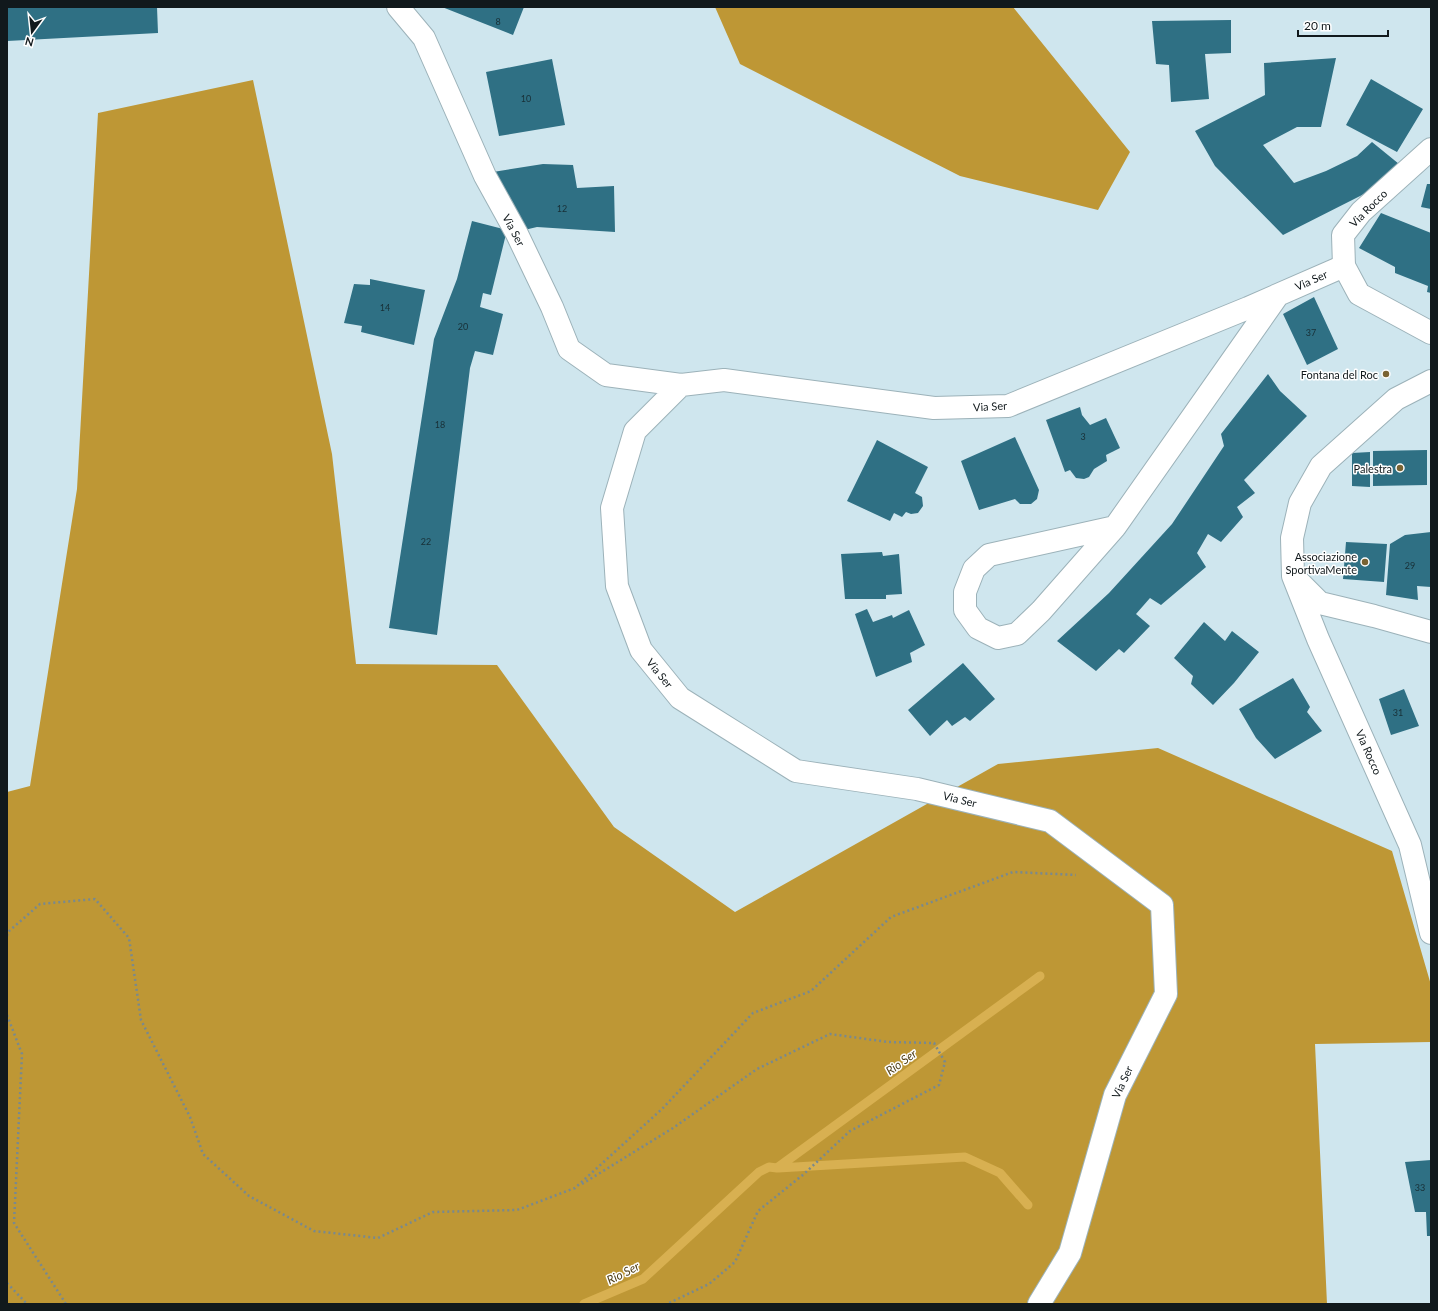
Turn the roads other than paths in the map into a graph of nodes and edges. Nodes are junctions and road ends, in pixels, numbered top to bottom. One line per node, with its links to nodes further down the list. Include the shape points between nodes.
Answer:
1 (398, 7): 7 (street, Via Ser, via 424,38 485,176 517,234 569,348 606,375)
2 (1431, 150): 3 (street, Via Rocco, via 1361,212 1343,235)
3 (1344, 266): 4 (street, Via Ser); 5 (street, Via Rocco, via 1359,294)
4 (1278, 295): 7 (street, Via Ser, via 1008,406 934,408 724,380); 8 (street)
5 (1431, 333)
6 (1431, 381): 9 (street, Via Rocco, via 1396,399 1321,466 1300,503 1292,538)
7 (681, 385): 12 (street, Via Ser, via 635,431 612,508 617,586 641,650 680,698 796,771 917,788 1050,821 1162,905 1166,994 1115,1094 1070,1253)
8 (1115, 527): 8 (street, via 989,555 974,569 965,592 965,610 978,628 998,638 1017,634 1041,611)
9 (1294, 576): 10 (street, via 1320,604); 11 (street, Via Rocco, via 1318,639 1410,846)
10 (1431, 632)
11 (1431, 933)
12 (1039, 1304)

